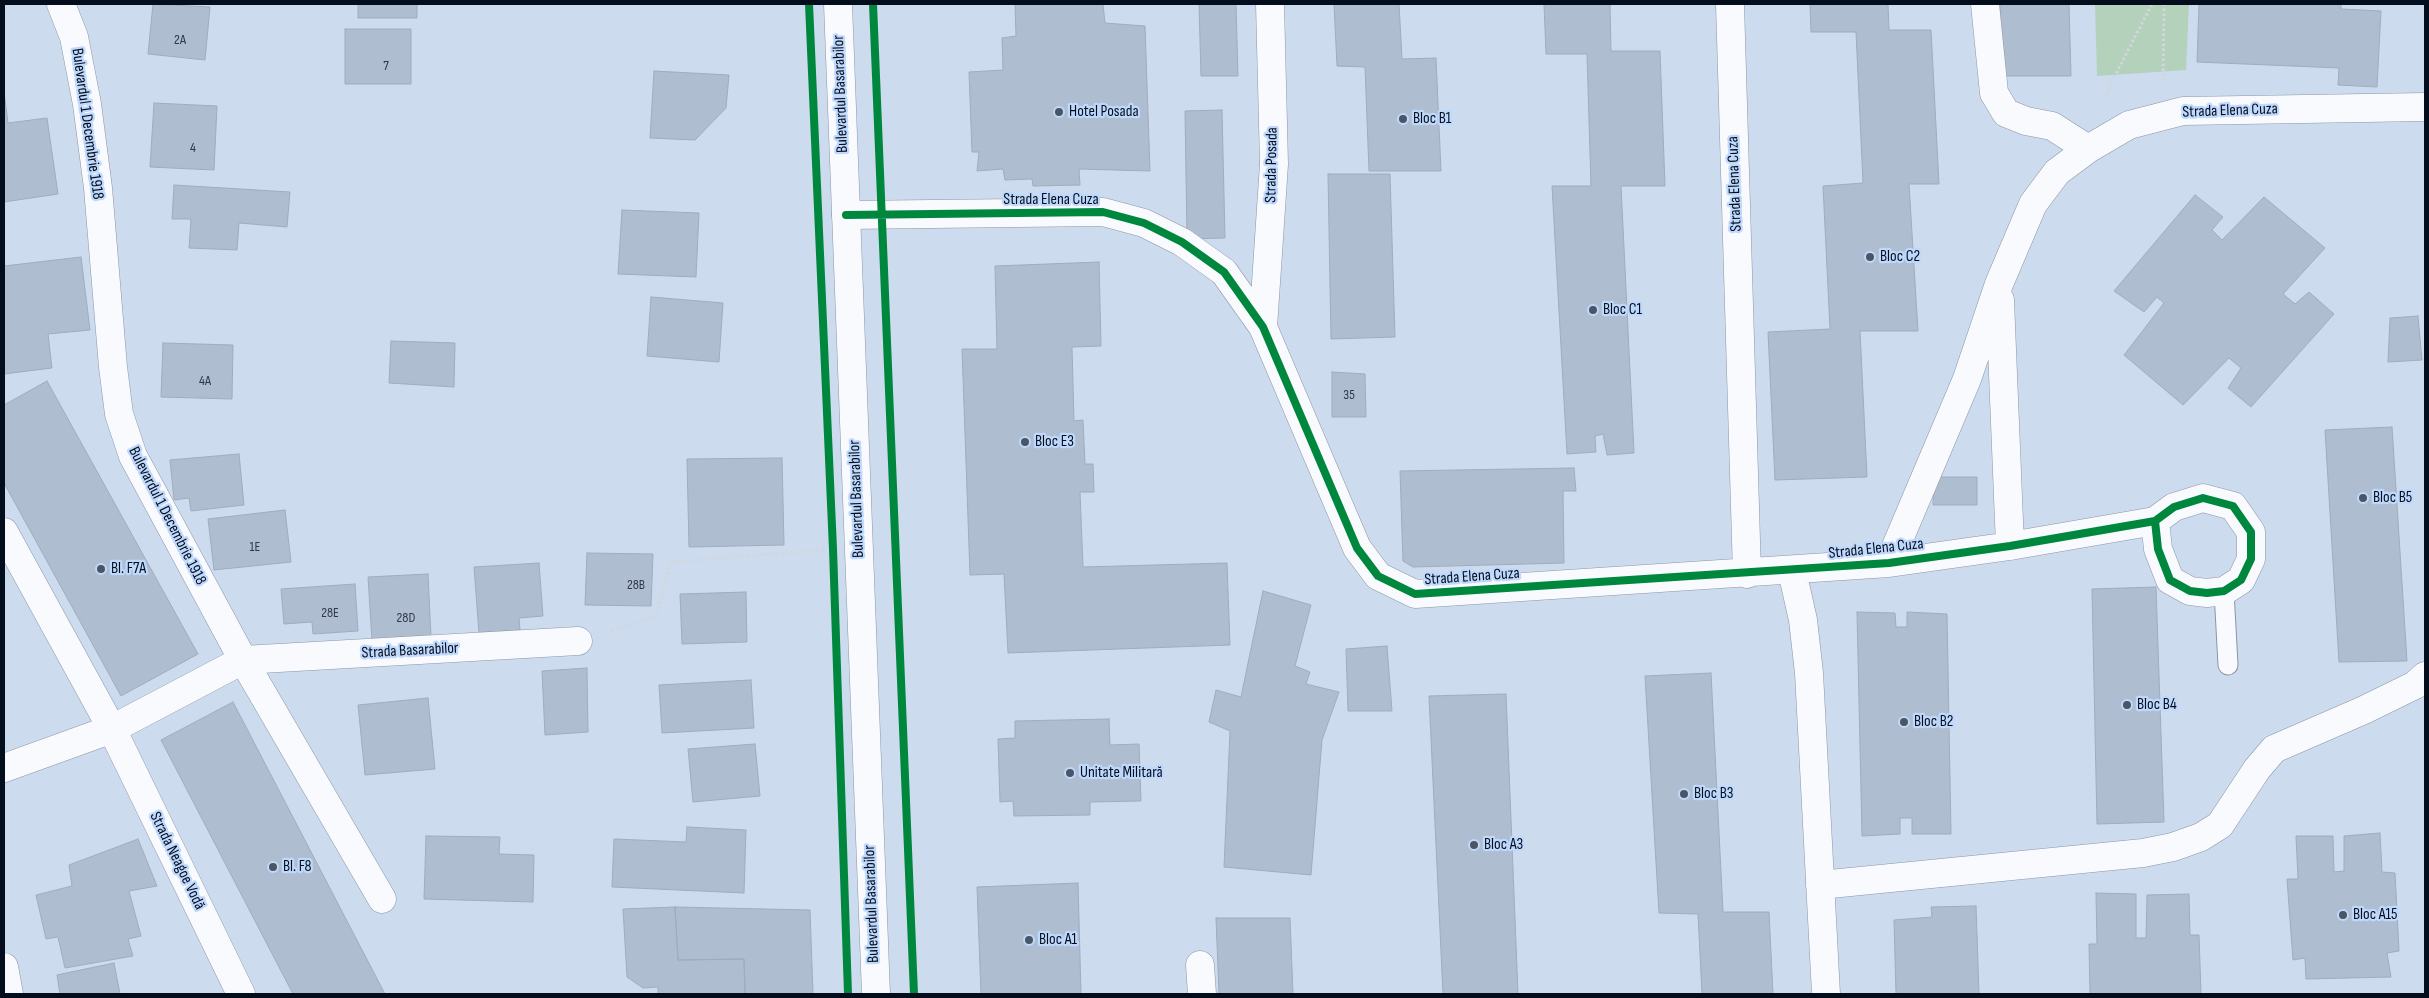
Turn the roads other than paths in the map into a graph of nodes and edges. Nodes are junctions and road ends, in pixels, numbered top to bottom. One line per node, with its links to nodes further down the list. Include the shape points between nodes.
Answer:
1 (61, 4): 19 (street, Bulevardul 1 Decembrie 1918, via 74,38 87,104 119,414 133,456)
2 (838, 4): 8 (street, Bulevardul Basarabilor)
3 (1270, 4): 10 (street, Strada Posada, via 1274,164)
4 (1730, 4): 16 (street, Strada Elena Cuza)
5 (1985, 4): 7 (street, via 1994,93 2006,113 2052,126)
6 (2425, 107): 7 (street, Strada Elena Cuza, via 2183,111 2129,125)
7 (2088, 149): 9 (street, Strada Elena Cuza, via 2057,172 2033,204)
8 (846, 215): 10 (street, Strada Elena Cuza, via 1111,214 1144,223 1182,242 1224,272); 30 (street, Bulevardul Basarabilor)
9 (1999, 284): 13 (street, Strada Elena Cuza); 14 (street, Strada Elena Cuza, via 1966,379)
10 (1262, 327): 16 (street, Strada Elena Cuza, via 1357,548 1378,576 1415,594)
11 (2155, 521): 13 (street, Strada Elena Cuza); 17 (street, via 2158,549 2170,580 2190,591); 17 (street, Strada Elena Cuza, via 2174,507 2203,498 2233,506 2251,532 2251,559 2241,580)
12 (4, 532): 22 (street, Strada Neagoe Vodă)
13 (2010, 546): 14 (street, Strada Elena Cuza)
14 (1889, 563): 15 (street, Strada Elena Cuza)
15 (1792, 571): 16 (street, Strada Elena Cuza); 24 (street, via 1803,620 1809,673)
16 (1747, 574)
17 (2224, 591): 20 (lane)
18 (578, 641): 19 (street, Strada Basarabilor)
19 (243, 660): 22 (street); 25 (street, Bulevardul 1 Decembrie 1918)
20 (2228, 665)
21 (2425, 676): 24 (street, via 2415,685 2364,710 2274,749 2220,825 2201,838 2142,853)
22 (112, 728): 23 (street); 29 (street, Strada Neagoe Vodă)
23 (4, 768)
24 (1820, 885): 32 (street)
25 (382, 899)
26 (1200, 966): 31 (street)
27 (4, 967): 28 (street)
28 (9, 994)
29 (241, 994)
30 (876, 994)
31 (1202, 994)
32 (1826, 994)

